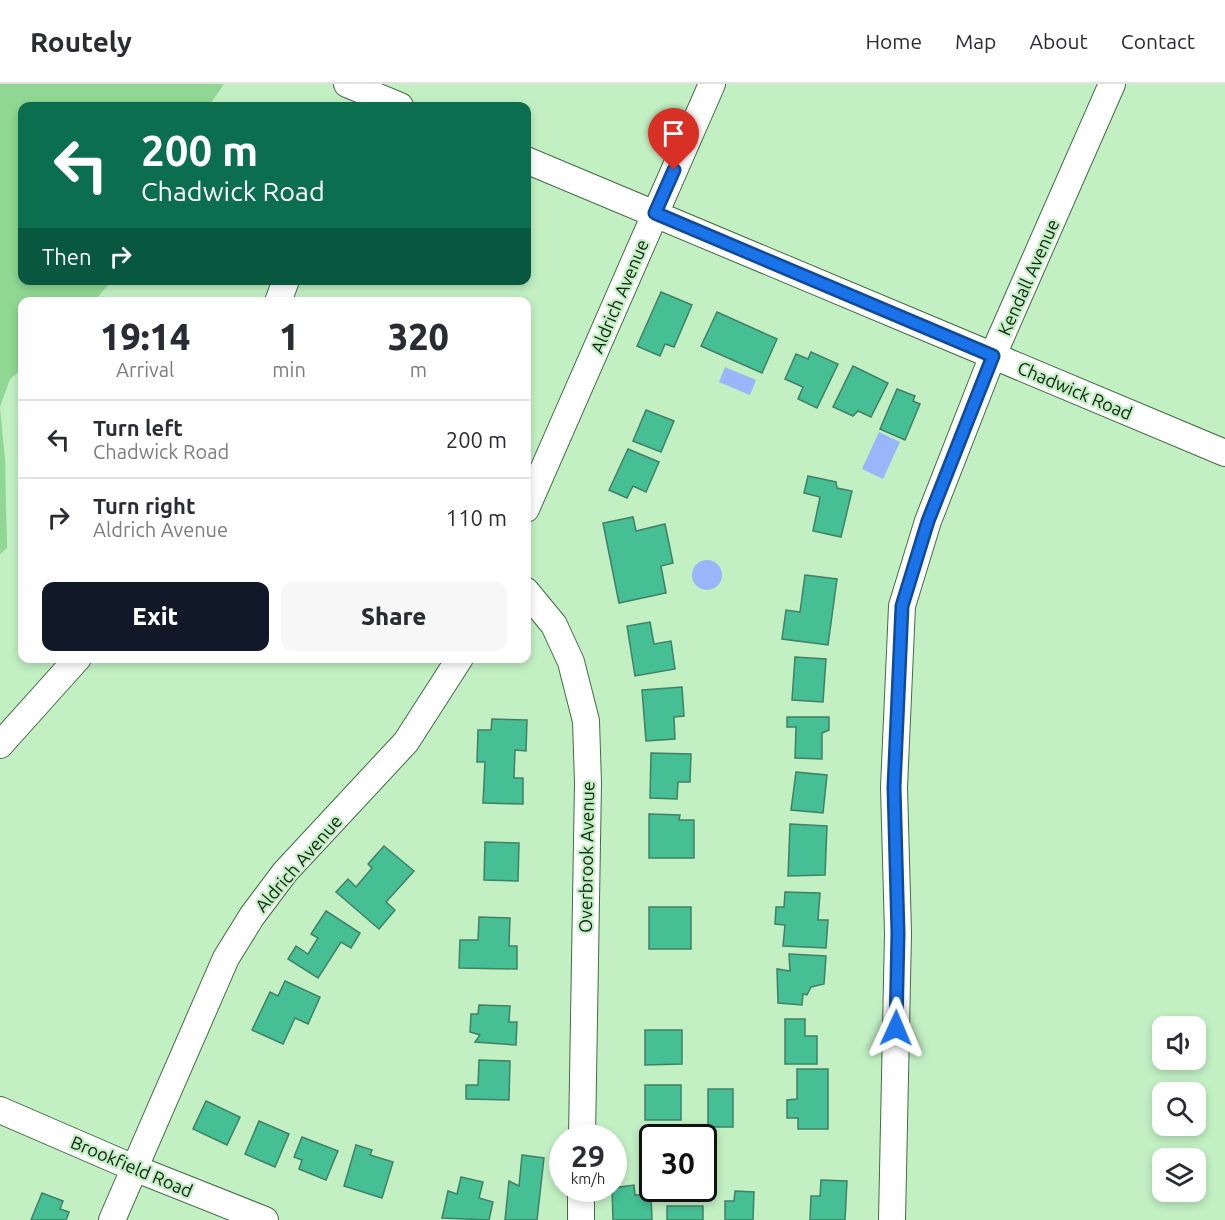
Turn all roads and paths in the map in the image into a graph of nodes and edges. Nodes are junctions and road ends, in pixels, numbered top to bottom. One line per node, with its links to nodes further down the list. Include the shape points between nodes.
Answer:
1 (346, 84): 4 (street); 5 (street)
2 (712, 84): 7 (street, Aldrich Avenue)
3 (1112, 84): 8 (street, Kendall Avenue)
4 (345, 102)
5 (390, 102)
6 (531, 162): 7 (street, Chadwick Road)
7 (655, 213): 8 (street, Chadwick Road); 10 (street, Aldrich Avenue)
8 (993, 356): 9 (street, Chadwick Road); 22 (street, Kendall Avenue, via 928,521 902,606 894,787 898,933)
9 (1225, 453)
10 (531, 498)
11 (531, 597): 16 (street, Overbrook Avenue, via 554,625 571,662 586,721)
12 (74, 663): 14 (street)
13 (457, 663): 17 (street, Aldrich Avenue, via 406,742 285,872 252,916 226,958)
14 (0, 745)
15 (0, 1110): 17 (street, Brookfield Road)
16 (582, 1124)
17 (134, 1168): 19 (street, Aldrich Avenue); 20 (street, Brookfield Road)
18 (581, 1202): 21 (street)
19 (111, 1220)
20 (265, 1220)
21 (580, 1220)
22 (892, 1220)

